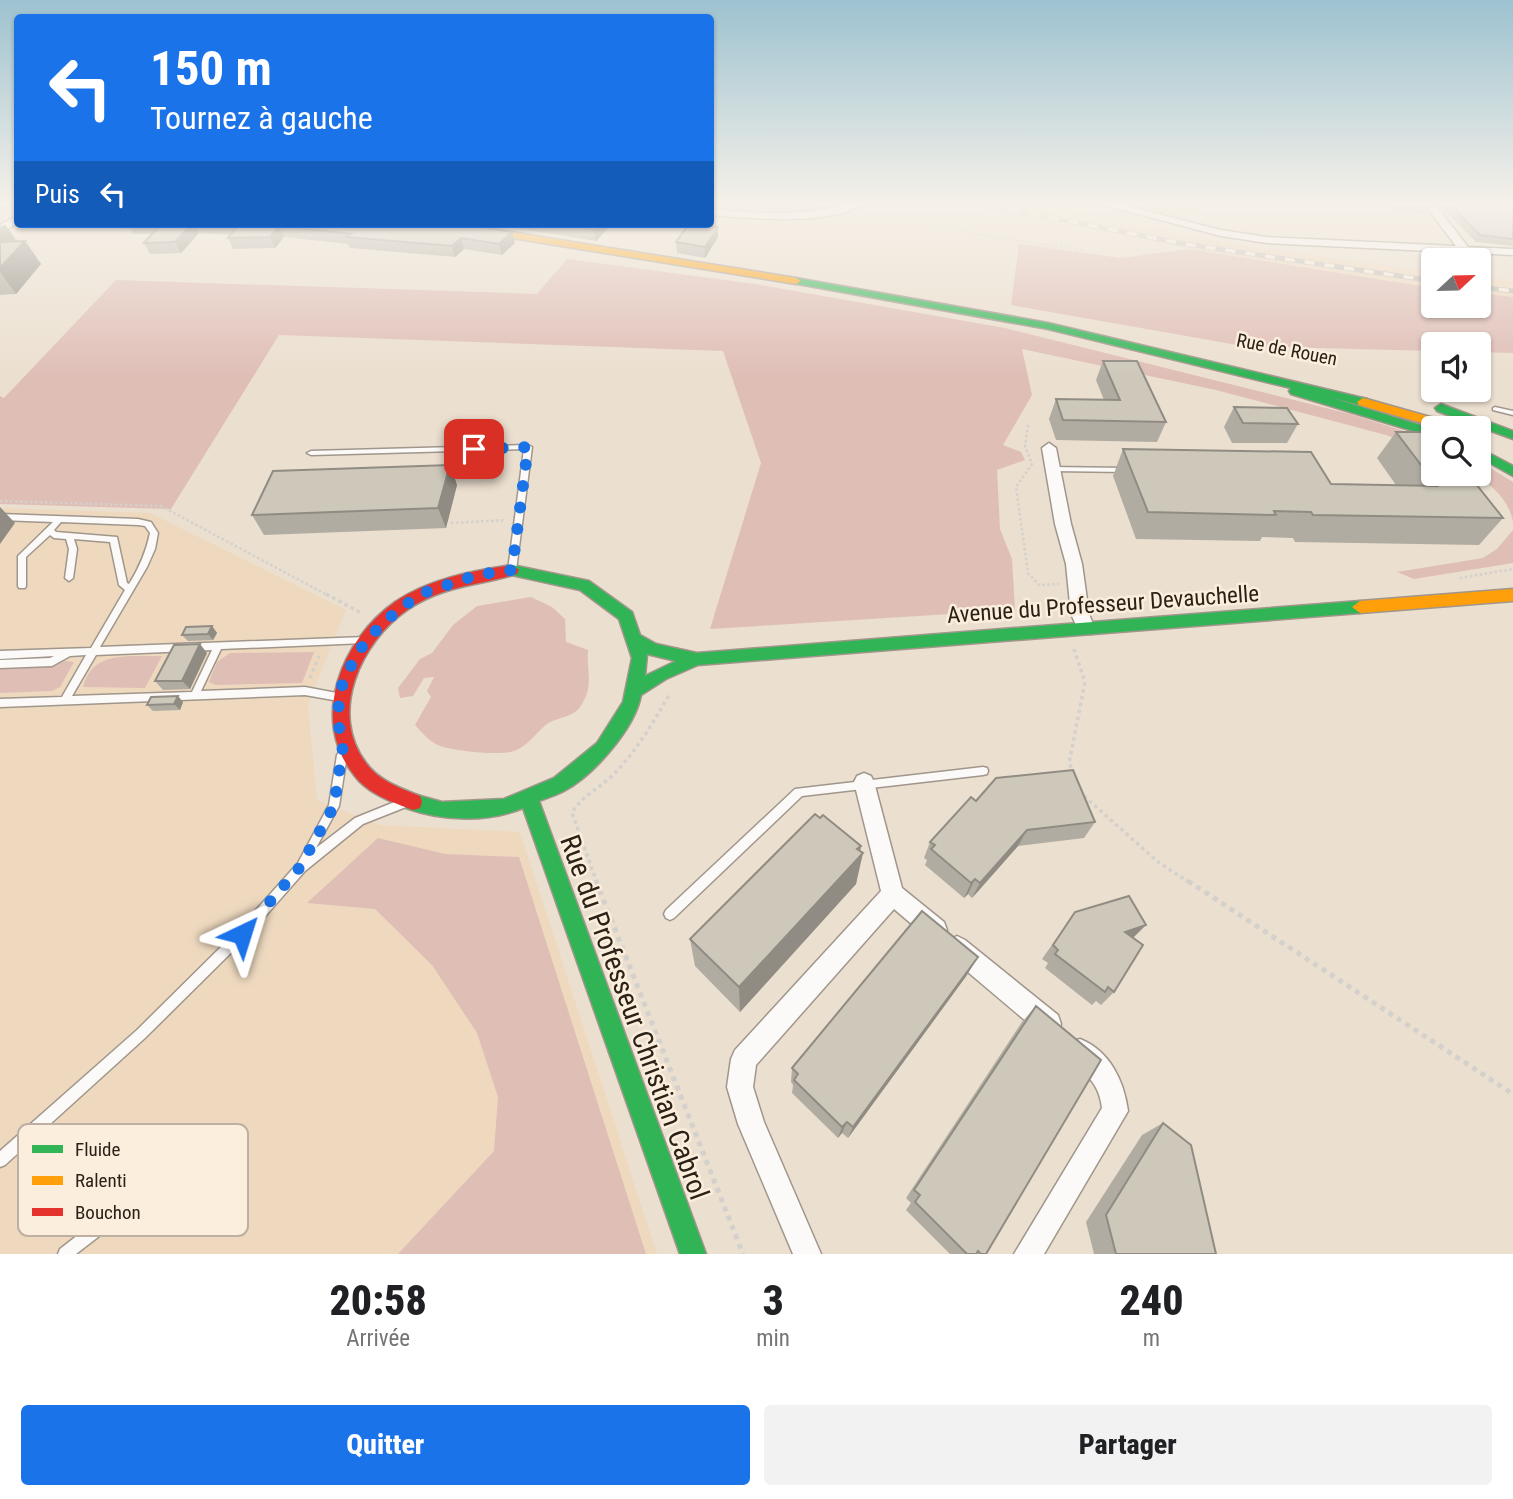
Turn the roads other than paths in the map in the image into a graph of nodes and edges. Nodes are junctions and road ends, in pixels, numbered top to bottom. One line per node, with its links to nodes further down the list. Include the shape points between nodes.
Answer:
1 (670, 261): 2 (street, Rue de Rouen)
2 (1048, 326): 3 (street, Rue de Rouen); 4 (street, Rue de Rouen)
3 (1251, 377): 8 (street, Rue de Rouen); 9 (street)
4 (1380, 389)
5 (1420, 401): 10 (street)
6 (1495, 409): 7 (lane)
7 (1513, 413)
8 (1421, 418)
9 (1421, 429)
10 (1513, 435)
11 (1491, 441): 13 (street)
12 (1049, 448): 16 (street)
13 (1513, 451)
14 (311, 453): 23 (lane, via 528,447)
15 (1491, 459): 18 (street)
16 (1054, 469): 17 (lane); 30 (street)
17 (1131, 470)
18 (1513, 472)
19 (0, 517): 20 (lane)
20 (59, 519): 21 (lane); 27 (lane, via 148,524 154,533 151,549)
21 (50, 530): 22 (lane, via 54,535); 26 (lane, via 22,556)
22 (69, 536): 24 (lane, via 73,549); 27 (lane, via 114,539 122,584)
23 (512, 570): 31 (street, via 477,575 423,593); 32 (street, via 546,572 587,586 614,603)
24 (69, 578)
25 (1513, 581): 29 (street, via 1438,591)
26 (22, 586)
27 (130, 589): 34 (lane)
28 (1513, 595): 29 (street, Avenue du Professeur Devauchelle)
29 (1424, 601): 30 (street, Avenue du Professeur Devauchelle)
30 (1086, 629): 37 (street, Avenue du Professeur Devauchelle)
31 (366, 640): 33 (lane); 41 (street, via 344,678)
32 (636, 640): 37 (street, via 652,649); 39 (street)
33 (218, 646): 34 (lane); 40 (lane)
34 (93, 651): 35 (lane); 42 (lane)
35 (68, 652): 36 (lane); 38 (lane, via 52,662)
36 (0, 655)
37 (697, 659): 39 (street)
38 (0, 664)
39 (638, 689): 47 (street, via 625,721 602,752 569,779)
40 (195, 695): 41 (lane, via 305,691); 42 (lane)
41 (339, 697): 44 (street)
42 (64, 701): 43 (lane)
43 (0, 705)
44 (343, 746): 48 (street, via 366,779); 49 (lane, via 334,806)
45 (983, 771): 46 (lane)
46 (864, 782): 50 (street); 51 (lane, via 799,792)
47 (528, 799): 48 (street, via 476,810 444,811); 57 (street, Rue du Professeur Christian Cabrol)
48 (405, 802): 49 (lane, via 359,821)
49 (300, 867): 52 (lane, via 242,934 141,1034)
50 (893, 894): 58 (street, via 744,1059 740,1087 751,1124); 59 (street, via 1097,1066 1112,1086 1115,1111)
51 (670, 914)
52 (40, 1124)
53 (18, 1144): 54 (lane)
54 (0, 1160)
55 (88, 1236): 56 (lane)
56 (65, 1254)
57 (692, 1254)
58 (807, 1254)
59 (1028, 1254)

